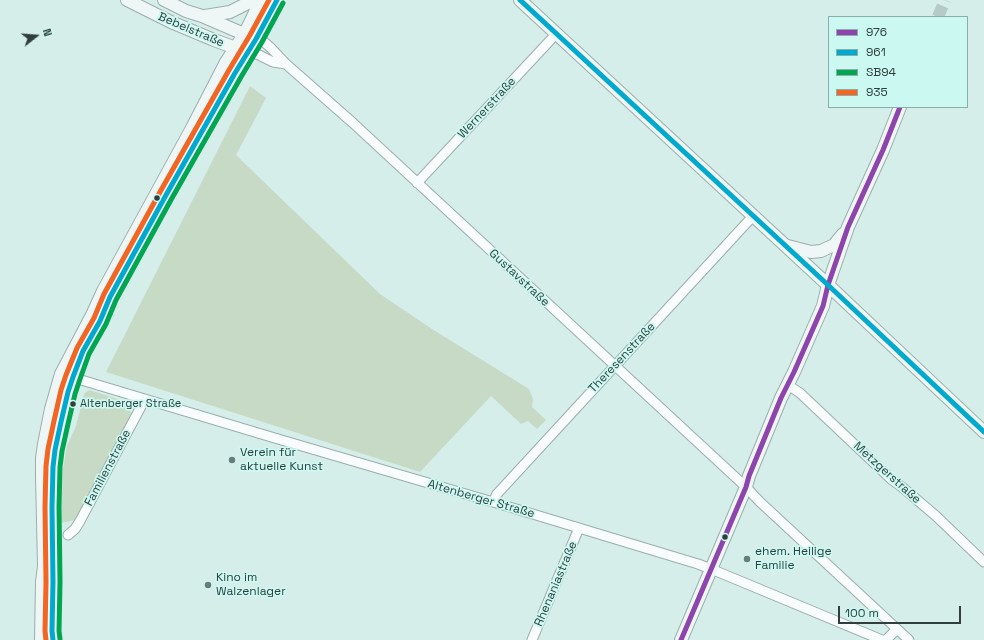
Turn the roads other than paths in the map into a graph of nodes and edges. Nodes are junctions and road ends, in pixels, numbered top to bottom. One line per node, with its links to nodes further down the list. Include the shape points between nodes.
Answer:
1 (127, 0): 11 (street, Bebelstraße, via 171,22)
2 (164, 0): 7 (street, Bebelstraße)
3 (254, 0): 7 (street, via 230,12)
4 (261, 0): 8 (street)
5 (277, 0): 10 (street)
6 (520, 0): 9 (street)
7 (202, 16): 8 (street, Bebelstraße)
8 (245, 33): 10 (street, Bebelstraße); 11 (street)
9 (557, 33): 15 (street, Wernerstraße); 16 (street)
10 (256, 39): 12 (street); 13 (street, Gustavstraße, via 264,42)
11 (234, 48): 12 (street, Bebelstraße); 21 (street, via 103,291)
12 (248, 52): 13 (street, Gustavstraße, via 273,62); 21 (street, via 110,297 84,351)
13 (286, 64): 15 (street, Gustavstraße)
14 (900, 108): 17 (street)
15 (417, 183): 20 (street, Gustavstraße)
16 (753, 216): 18 (street); 20 (street, Theresenstraße)
17 (848, 227): 18 (street, via 834,245 821,251 799,250); 19 (street)
18 (782, 243): 19 (street)
19 (828, 285): 22 (street, via 823,306); 24 (street)
20 (615, 366): 25 (street, Gustavstraße); 26 (street, Theresenstraße, via 498,494)
21 (67, 375): 23 (street, Altenberger Straße); 32 (street, via 57,388 42,458 44,566); 33 (street, via 66,399 53,467)
22 (788, 385): 25 (street); 29 (street, Metzgerstraße, via 800,393)
23 (145, 399): 26 (street, Altenberger Straße); 28 (street, Familienstraße, via 80,521)
24 (984, 432)
25 (746, 487): 30 (street); 31 (street, Gustavstraße)
26 (494, 502): 27 (street, Altenberger Straße)
27 (579, 528): 30 (street, Altenberger Straße); 34 (street, Rhenaniastraße)
28 (68, 535)
29 (984, 562)
30 (712, 569): 35 (street); 36 (street, Altenberger Straße)
31 (896, 629): 37 (street); 38 (street, Gustavstraße)
32 (41, 640)
33 (53, 640)
34 (532, 640)
35 (681, 640)
36 (882, 640)
37 (886, 640)
38 (909, 640)

